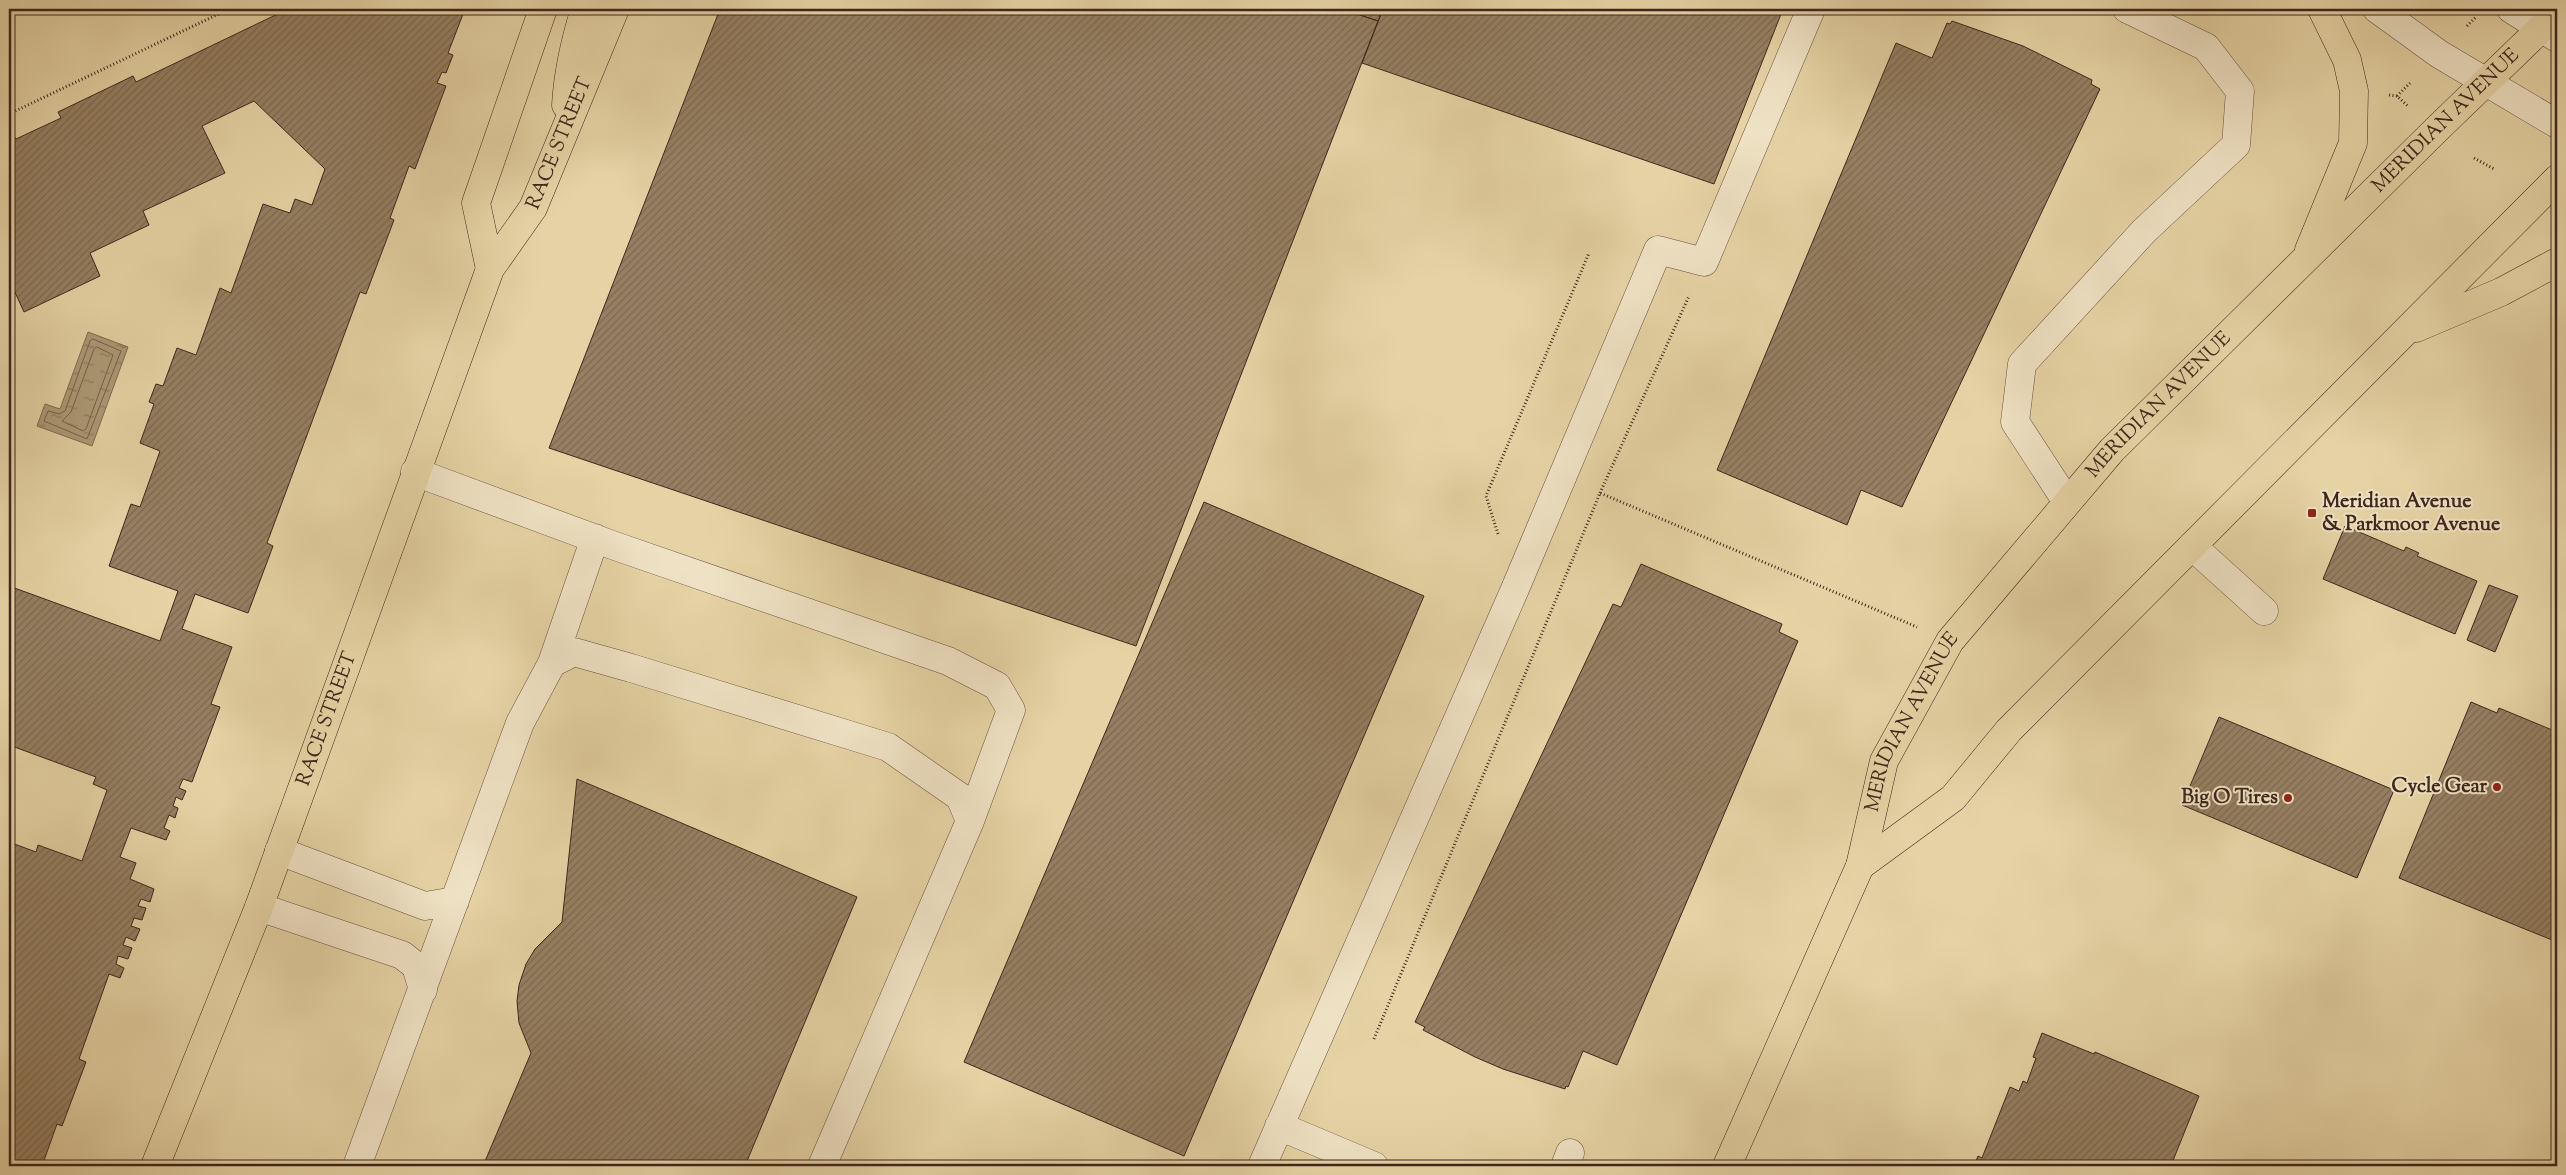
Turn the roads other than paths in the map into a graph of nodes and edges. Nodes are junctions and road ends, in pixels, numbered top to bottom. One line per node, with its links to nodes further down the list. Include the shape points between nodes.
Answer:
1 (543, 9): 16 (main road, via 476,203)
2 (585, 9): 12 (main road, via 567,79)
3 (615, 9): 12 (main road, RACE STREET)
4 (1811, 9): 30 (street, via 1704,262 1658,250 1515,589)
5 (2127, 9): 19 (street, via 2206,46 2240,91 2236,146 2144,231 2022,364 2014,422)
6 (2322, 9): 14 (main road, via 2347,60 2354,91 2353,143)
7 (2376, 9): 10 (street)
8 (2511, 9): 9 (street)
9 (2552, 26): 10 (main road, MERIDIAN AVENUE)
10 (2485, 82): 11 (street); 14 (main road, MERIDIAN AVENUE)
11 (2557, 124)
12 (566, 129): 16 (main road, RACE STREET, via 533,208)
13 (2557, 179): 17 (main road, MERIDIAN AVENUE)
14 (2306, 258): 19 (main road, MERIDIAN AVENUE, via 2112,450)
15 (2557, 262): 17 (main road, via 2501,292)
16 (490, 269): 18 (main road, RACE STREET)
17 (2405, 332): 21 (main road, MERIDIAN AVENUE)
18 (416, 472): 20 (street); 25 (main road, RACE STREET)
19 (2068, 502): 26 (main road, MERIDIAN AVENUE, via 1950,640 1884,761)
20 (595, 538): 23 (street); 24 (street, via 948,661 997,686 1011,710)
21 (2192, 546): 22 (street); 26 (main road, MERIDIAN AVENUE, via 2009,730 1953,798)
22 (2264, 611)
23 (552, 663): 24 (street, via 574,652 888,747 960,797); 27 (street, via 520,723)
24 (970, 821): 33 (street)
25 (279, 850): 27 (street, via 425,906); 28 (main road, RACE STREET)
26 (1860, 866): 36 (main road, MERIDIAN AVENUE)
27 (455, 900): 29 (street)
28 (258, 907): 29 (street, via 402,955 416,966); 31 (main road, RACE STREET)
29 (423, 990): 32 (street)
30 (1280, 1126): 34 (street); 35 (street)
31 (155, 1166)
32 (357, 1166)
33 (822, 1166)
34 (1262, 1166)
35 (1374, 1166)
36 (1727, 1166)

